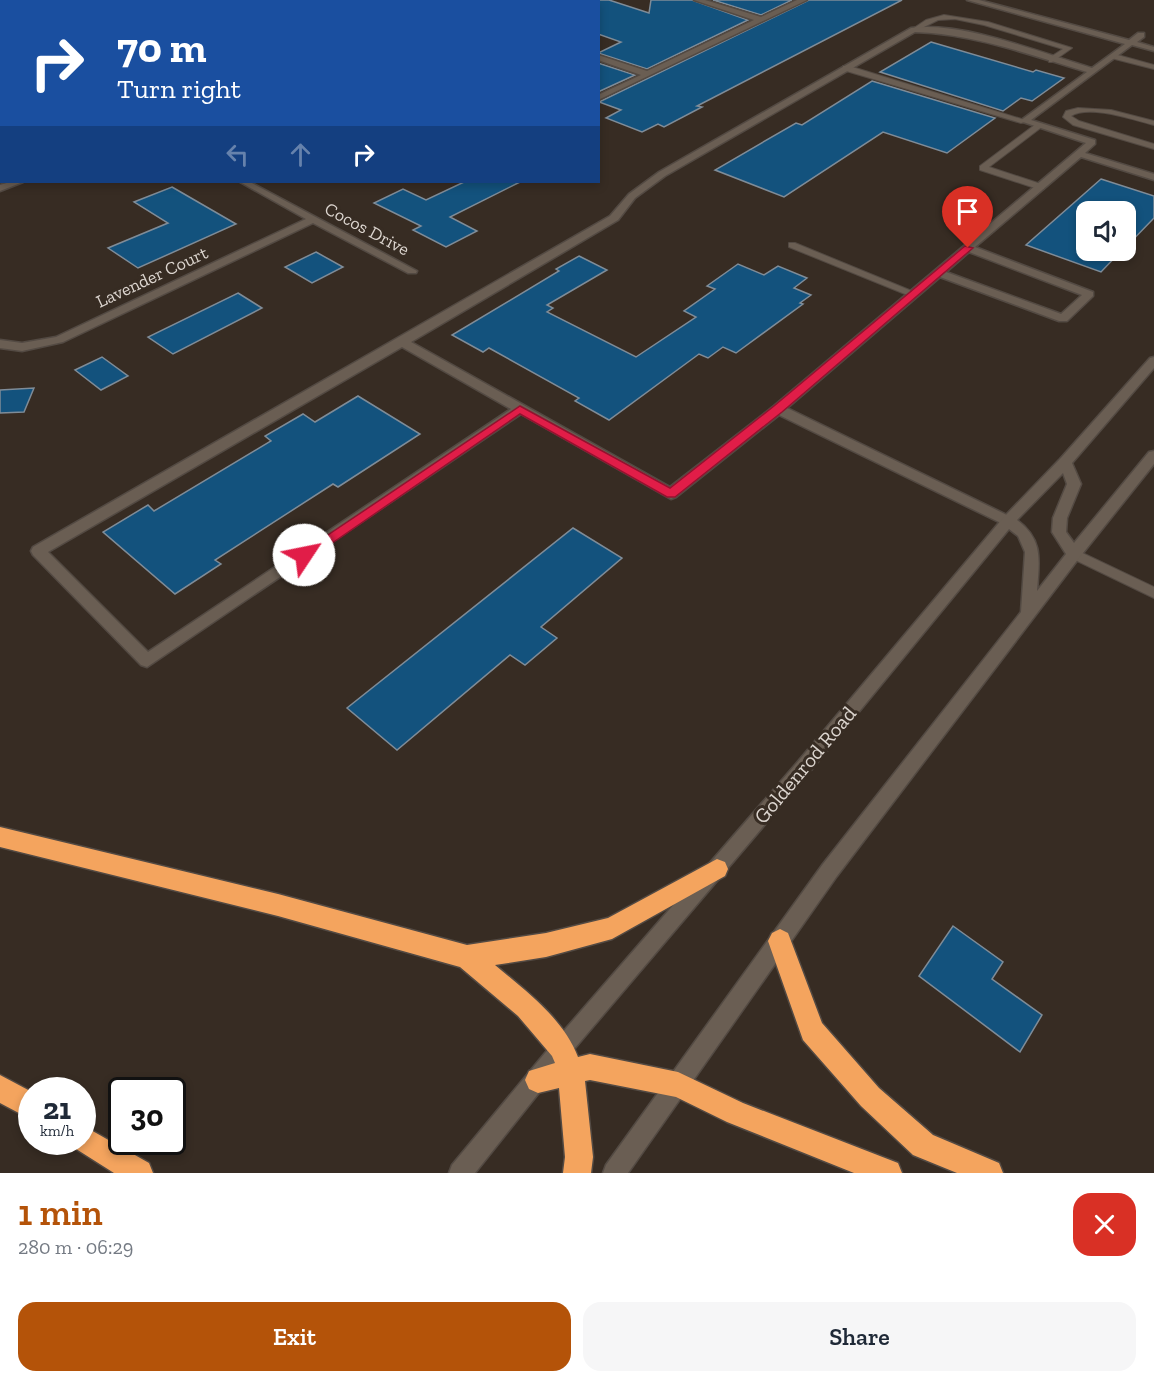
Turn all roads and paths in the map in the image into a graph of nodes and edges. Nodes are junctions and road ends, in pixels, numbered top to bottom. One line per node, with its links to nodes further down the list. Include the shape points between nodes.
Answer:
1 (698, 0): 5 (street)
2 (802, 0): 5 (street)
3 (971, 0): 9 (street)
4 (1003, 0): 6 (street)
5 (761, 20): 17 (street)
6 (1095, 24)
7 (915, 30): 13 (street, via 968,36); 13 (lane, via 946,16 966,20 1068,48); 15 (street)
8 (1130, 32): 9 (street, via 1144,36)
9 (1131, 43): 10 (street); 11 (street)
10 (1154, 49)
11 (1114, 56): 14 (lane); 16 (street)
12 (600, 58): 17 (street)
13 (1052, 60): 16 (street)
14 (1154, 67)
15 (846, 68): 19 (lane); 37 (street, via 662,174 632,196 614,218)
16 (1093, 71): 19 (street)
17 (647, 74): 18 (street)
18 (600, 97)
19 (1024, 121): 21 (street)
20 (1154, 123): 22 (lane, via 1116,113 1069,113 1067,117)
21 (1040, 126): 25 (street, via 1092,142); 29 (lane, via 983,168)
22 (1093, 129): 23 (lane, via 1115,130); 24 (lane)
23 (1154, 142)
24 (1154, 147)
25 (1079, 154): 26 (street); 29 (street)
26 (1154, 177)
27 (15, 183): 30 (street)
28 (246, 183): 31 (street, Cocos Drive)
29 (1041, 187): 33 (street)
30 (0, 188)
31 (313, 219): 34 (street, Cocos Drive); 38 (street, Lavender Court, via 59,340 22,347)
32 (792, 244): 36 (lane)
33 (968, 248): 35 (street); 35 (street, via 1089,294 1063,319)
34 (412, 271)
35 (939, 273): 36 (street)
36 (914, 294): 41 (street)
37 (402, 342): 40 (street); 40 (street, via 38,551 147,661)
38 (0, 344)
39 (1154, 361): 43 (street, Goldenrod Road)
40 (520, 409): 41 (street, via 671,494)
41 (778, 409): 44 (street)
42 (1154, 455): 45 (street)
43 (1065, 462): 44 (street, Goldenrod Road); 45 (street, via 1074,484 1060,518 1059,532)
44 (1008, 521): 47 (street, via 1024,533 1032,552); 49 (street, Goldenrod Road)
45 (1074, 554): 46 (lane); 47 (street)
46 (1154, 593)
47 (1028, 615): 50 (street, via 830,870)
48 (0, 837): 51 (highway, via 278,905)
49 (717, 869): 51 (highway, via 612,928 546,945); 52 (street, Goldenrod Road)
50 (780, 941): 54 (street); 63 (highway, via 812,1031 870,1097 922,1145)
51 (467, 957): 52 (highway, via 527,1007)
52 (566, 1060): 53 (highway); 54 (highway); 60 (highway, via 579,1157)
53 (538, 1080): 59 (street)
54 (678, 1085): 61 (street); 62 (highway, via 736,1113)
55 (0, 1088): 56 (highway)
56 (18, 1099)
57 (96, 1147): 58 (highway)
58 (139, 1173)
59 (460, 1173)
60 (577, 1173)
61 (614, 1173)
62 (888, 1173)
63 (989, 1173)

